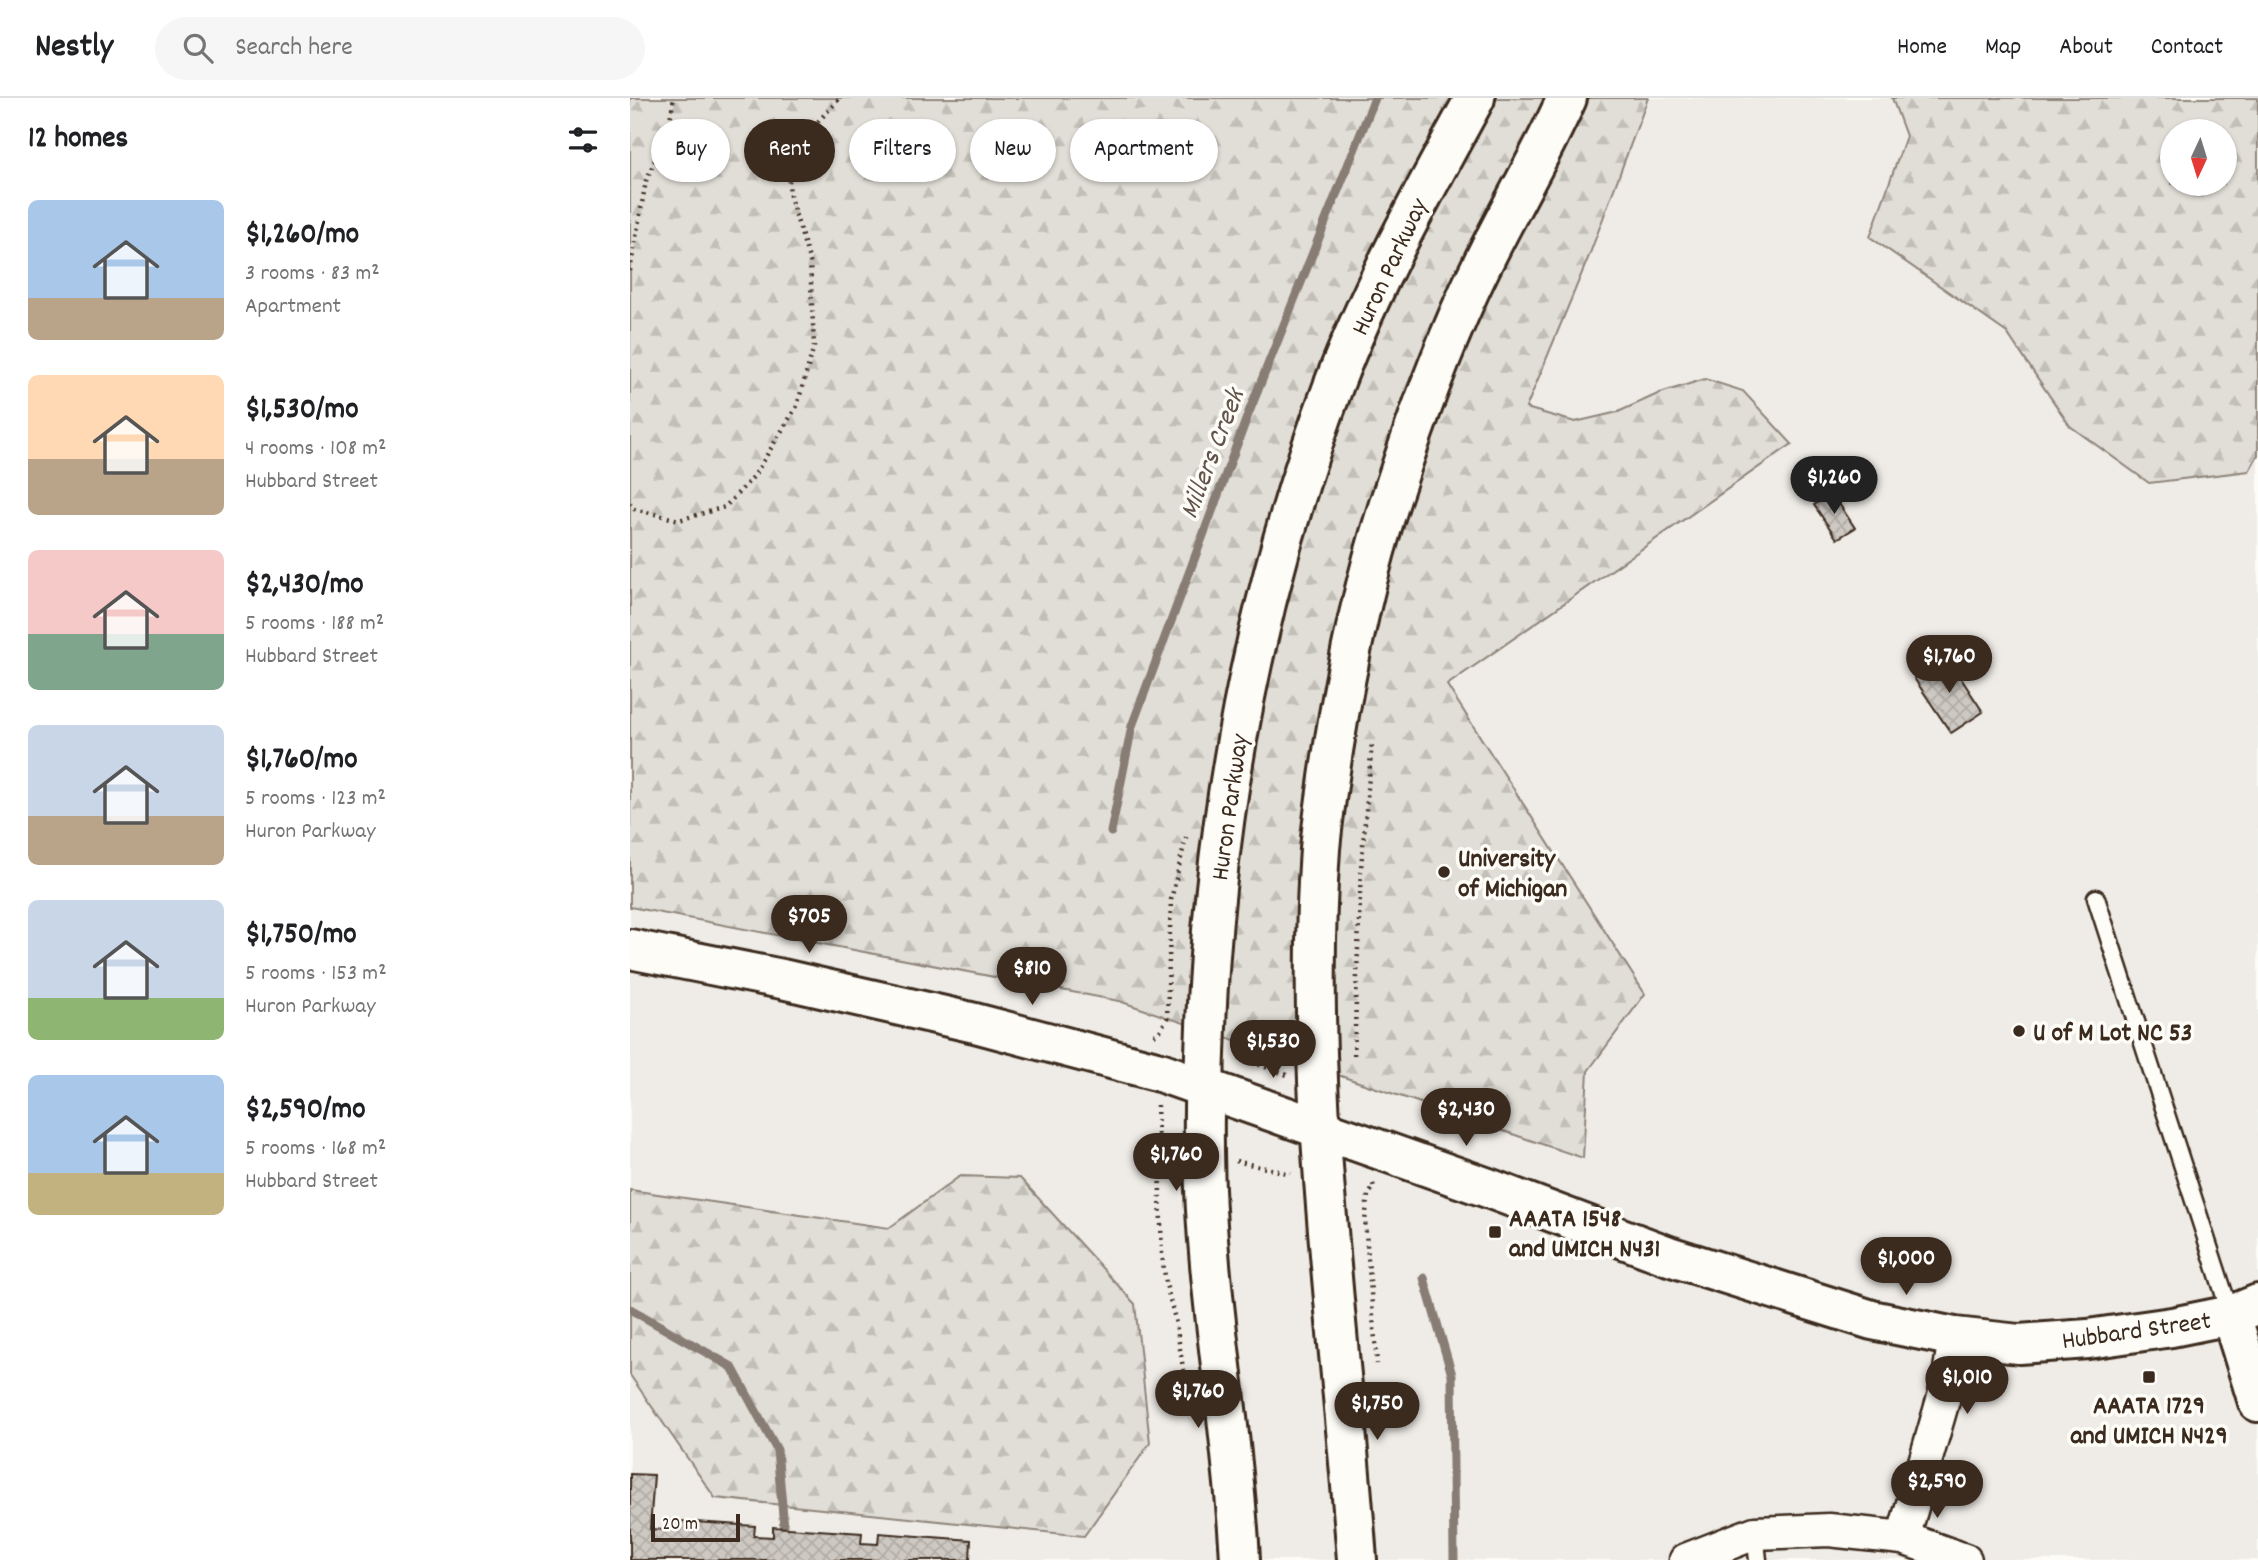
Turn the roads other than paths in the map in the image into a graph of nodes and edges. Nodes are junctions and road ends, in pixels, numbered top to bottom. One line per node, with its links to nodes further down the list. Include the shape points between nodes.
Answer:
1 (1475, 98): 5 (main road, Huron Parkway, via 1391,256 1344,362 1293,504 1271,582 1249,674 1222,831)
2 (1567, 98): 6 (main road, via 1474,281 1447,345 1394,488 1364,599 1338,723 1320,848 1316,989)
3 (2096, 898): 7 (lane)
4 (630, 949): 5 (main road, Hubbard Street, via 975,1023)
5 (1204, 1087): 6 (main road, Hubbard Street); 12 (main road, Huron Parkway, via 1207,1225)
6 (1321, 1128): 8 (main road, Hubbard Street, via 1757,1286 1872,1320); 13 (main road)
7 (2244, 1309): 8 (main road, Hubbard Street, via 2172,1327 2088,1339 2019,1344); 9 (main road)
8 (1955, 1337): 10 (street, via 1948,1383)
9 (2258, 1402)
10 (1903, 1538): 11 (street, via 1829,1530); 15 (street)
11 (1756, 1547): 14 (street)
12 (1240, 1560)
13 (1357, 1560)
14 (1686, 1560)
15 (1965, 1560)

